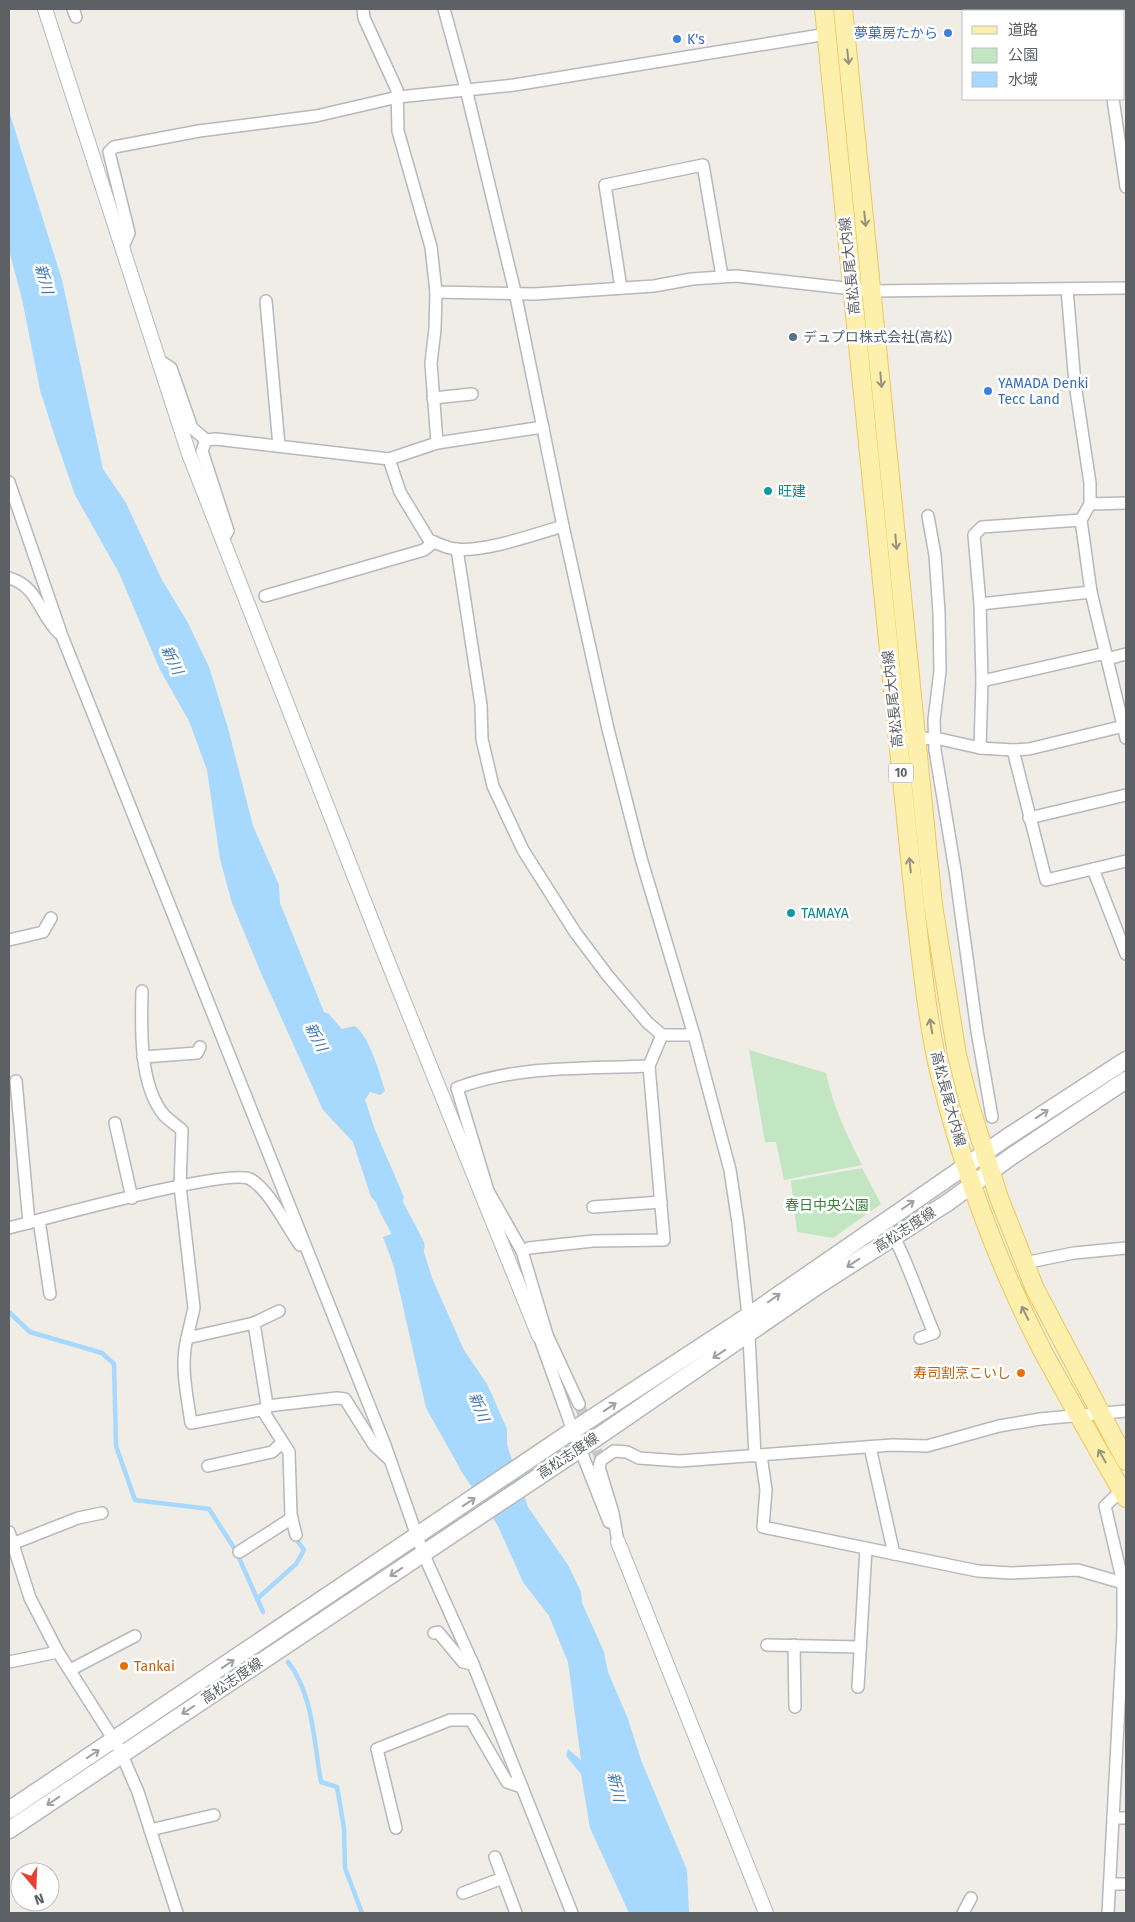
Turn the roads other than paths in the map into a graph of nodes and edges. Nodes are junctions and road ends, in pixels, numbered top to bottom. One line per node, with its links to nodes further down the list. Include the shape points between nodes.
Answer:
1 (45, 9): 11 (street)
2 (363, 9): 8 (street)
3 (444, 9): 7 (street)
4 (824, 9): 6 (main road, 高松長尾大内線 / 10)
5 (842, 9): 17 (main road, 高松長尾大内線 / 10, one-way to 17)
6 (827, 34): 7 (street, via 514,85); 15 (main road, 高松長尾大内線 / 10)
7 (466, 89): 8 (street); 19 (street)
8 (398, 97): 11 (street, via 316,116 199,131 114,147 109,152 129,233); 18 (street, via 398,131 431,247)
9 (1113, 100): 10 (street)
10 (1126, 188)
11 (122, 249): 21 (street)
12 (722, 276): 13 (street); 13 (street, via 703,165 605,185); 15 (street)
13 (621, 288): 19 (street, via 535,294)
14 (1126, 288): 16 (street)
15 (852, 289): 17 (street); 47 (main road, 高松長尾大内線 / 10)
16 (1067, 289): 17 (street); 31 (street)
17 (872, 291): 48 (main road, 高松長尾大内線 / 10, one-way to 48)
18 (436, 292): 19 (street); 23 (street, via 431,363)
19 (515, 292): 24 (street)
20 (266, 301): 27 (street)
21 (159, 360): 25 (street, via 171,368 192,428); 35 (street, via 189,454)
22 (472, 394): 23 (street)
23 (433, 398): 26 (street)
24 (543, 427): 26 (street); 34 (street)
25 (206, 440): 27 (street); 35 (street, via 202,451 228,531)
26 (438, 443): 28 (street)
27 (279, 446): 28 (street)
28 (389, 459): 36 (street, via 400,492 429,540)
29 (9, 482): 42 (street)
30 (1126, 503): 31 (street)
31 (1090, 504): 33 (street)
32 (928, 516): 49 (street, via 939,612 940,671)
33 (1081, 520): 39 (street); 41 (street, via 982,527 974,535)
34 (563, 526): 37 (street, via 497,546); 62 (street, via 608,729 641,858)
35 (222, 541): 91 (street, via 386,958)
36 (434, 542): 37 (street); 40 (street, via 424,550)
37 (457, 549): 61 (street, via 481,705 482,739 493,786 523,850 575,932 608,976)
38 (9, 578): 42 (street, via 22,582 30,590 51,625)
39 (1091, 592): 41 (street); 44 (street)
40 (265, 596)
41 (980, 604): 45 (street)
42 (62, 636): 82 (street)
43 (1126, 654): 44 (street)
44 (1106, 656): 45 (street); 46 (street)
45 (982, 681): 51 (street)
46 (1124, 726): 50 (street); 52 (street)
47 (897, 737): 48 (street); 72 (main road, 高松長尾大内線 / 10, one-way to 47, via 940,1074 929,1020)
48 (915, 738): 49 (street); 71 (main road, 高松長尾大内線 / 10, via 932,905 950,1016 964,1084)
49 (935, 738): 51 (street); 69 (street)
50 (1126, 738)
51 (980, 748): 52 (street)
52 (1013, 750): 54 (street)
53 (1126, 795): 54 (street)
54 (1029, 818): 56 (street, via 1046,880)
55 (1126, 861): 56 (street)
56 (1093, 869): 59 (street)
57 (51, 918): 58 (street, via 43,932)
58 (9, 940)
59 (1126, 954)
60 (142, 991): 64 (street)
61 (662, 1035): 62 (street); 66 (street)
62 (694, 1035): 88 (street, via 730,1170)
63 (200, 1047): 64 (street, via 197,1053)
64 (143, 1057): 75 (street, via 154,1100 164,1115 182,1130)
65 (1126, 1060): 71 (main road, 高松志度線, one-way to 65)
66 (649, 1066): 77 (street); 84 (street, via 532,1071 483,1078 457,1088 488,1191)
67 (1126, 1080): 73 (main road, 高松志度線)
68 (16, 1081): 79 (street)
69 (992, 1117)
70 (115, 1123): 76 (street)
71 (984, 1152): 72 (main road, 高松志度線); 73 (main road, 高松長尾大内線 / 10)
72 (966, 1164): 74 (main road, 高松長尾大内線 / 10); 88 (main road, 高松志度線, one-way to 72)
73 (990, 1172): 74 (main road, 高松志度線); 85 (main road, 高松長尾大内線 / 10)
74 (972, 1184): 81 (main road, 高松志度線); 98 (main road, 高松長尾大内線 / 10, one-way to 74, via 1018,1299)
75 (180, 1186): 76 (street); 82 (street, via 233,1176 248,1178 260,1186 300,1246); 92 (street, via 194,1308)
76 (132, 1198): 79 (street)
77 (661, 1202): 78 (street); 84 (street, via 664,1240 593,1241)
78 (593, 1207)
79 (34, 1222): 80 (street); 86 (street)
80 (9, 1228)
81 (894, 1237): 90 (main road, 高松志度線, one-way to 90); 93 (street, via 934,1333)
82 (306, 1248): 104 (street)
83 (1126, 1248): 85 (street, via 1074,1253)
84 (522, 1251): 91 (street)
85 (1024, 1263): 97 (main road, 高松長尾大内線 / 10)
86 (50, 1294)
87 (280, 1311): 89 (street)
88 (748, 1316): 90 (street); 99 (main road, 高松志度線, one-way to 88)
89 (254, 1323): 92 (street); 95 (street)
90 (749, 1334): 102 (main road, 高松志度線, one-way to 102); 103 (street)
91 (543, 1335): 94 (street); 99 (street)
92 (187, 1338): 95 (street, via 183,1354 192,1423)
93 (920, 1338)
94 (579, 1404)
95 (267, 1407): 100 (street, via 265,1414); 104 (street, via 345,1399 374,1445)
96 (1126, 1411): 97 (street)
97 (1099, 1413): 98 (street); 105 (main road, 高松長尾大内線 / 10)
98 (1078, 1414): 101 (street, via 999,1426 927,1446); 107 (main road, 高松長尾大内線 / 10, one-way to 98)
99 (571, 1432): 102 (street); 111 (main road, 高松志度線, one-way to 99)
100 (282, 1443): 106 (street, via 272,1452); 109 (street, via 289,1452)
101 (870, 1447): 103 (street); 118 (street)
102 (578, 1450): 113 (street); 116 (main road, 高松志度線)
103 (758, 1455): 113 (street, via 680,1461 639,1458 619,1450 600,1458 601,1476); 115 (street, via 766,1490 763,1527)
104 (392, 1461): 111 (street)
105 (1126, 1461)
106 (208, 1466)
107 (1124, 1494): 119 (street, via 1105,1506)
108 (102, 1513): 114 (street, via 78,1518)
109 (292, 1518): 112 (street); 117 (street)
110 (9, 1532): 114 (street)
111 (423, 1533): 116 (street); 131 (main road, 高松志度線, one-way to 111)
112 (296, 1536)
113 (618, 1542): 150 (street)
114 (11, 1546): 125 (street, via 30,1598)
115 (866, 1548): 118 (street); 124 (street)
116 (430, 1549): 127 (street); 132 (main road, 高松志度線, one-way to 132)
117 (239, 1552)
118 (894, 1554): 119 (street, via 978,1571 1078,1570)
119 (1123, 1583): 136 (street)
120 (434, 1633): 127 (street, via 438,1632 463,1662)
121 (135, 1636): 128 (street)
122 (767, 1645): 123 (street)
123 (794, 1645): 124 (street); 130 (street)
124 (860, 1647): 129 (street)
125 (58, 1652): 126 (street); 128 (street)
126 (9, 1662)
127 (473, 1664): 133 (street)
128 (70, 1670): 131 (street)
129 (858, 1687)
130 (795, 1707)
131 (114, 1740): 132 (street); 134 (main road, 高松志度線, one-way to 131)
132 (122, 1755): 139 (main road, 高松志度線, one-way to 139); 140 (street)
133 (522, 1787): 138 (street, via 507,1782 472,1720 450,1720 378,1749); 149 (street)
134 (9, 1810)
135 (214, 1815): 140 (street)
136 (1113, 1818): 137 (street); 143 (street)
137 (1126, 1818)
138 (396, 1828)
139 (9, 1830)
140 (150, 1830): 147 (street)
141 (495, 1857): 142 (street)
142 (502, 1878): 145 (street); 148 (street)
143 (1110, 1884): 144 (street); 152 (street)
144 (1126, 1884)
145 (463, 1892)
146 (971, 1898): 151 (street)
147 (177, 1913)
148 (516, 1913)
149 (572, 1913)
150 (766, 1913)
151 (963, 1913)
152 (1108, 1913)

